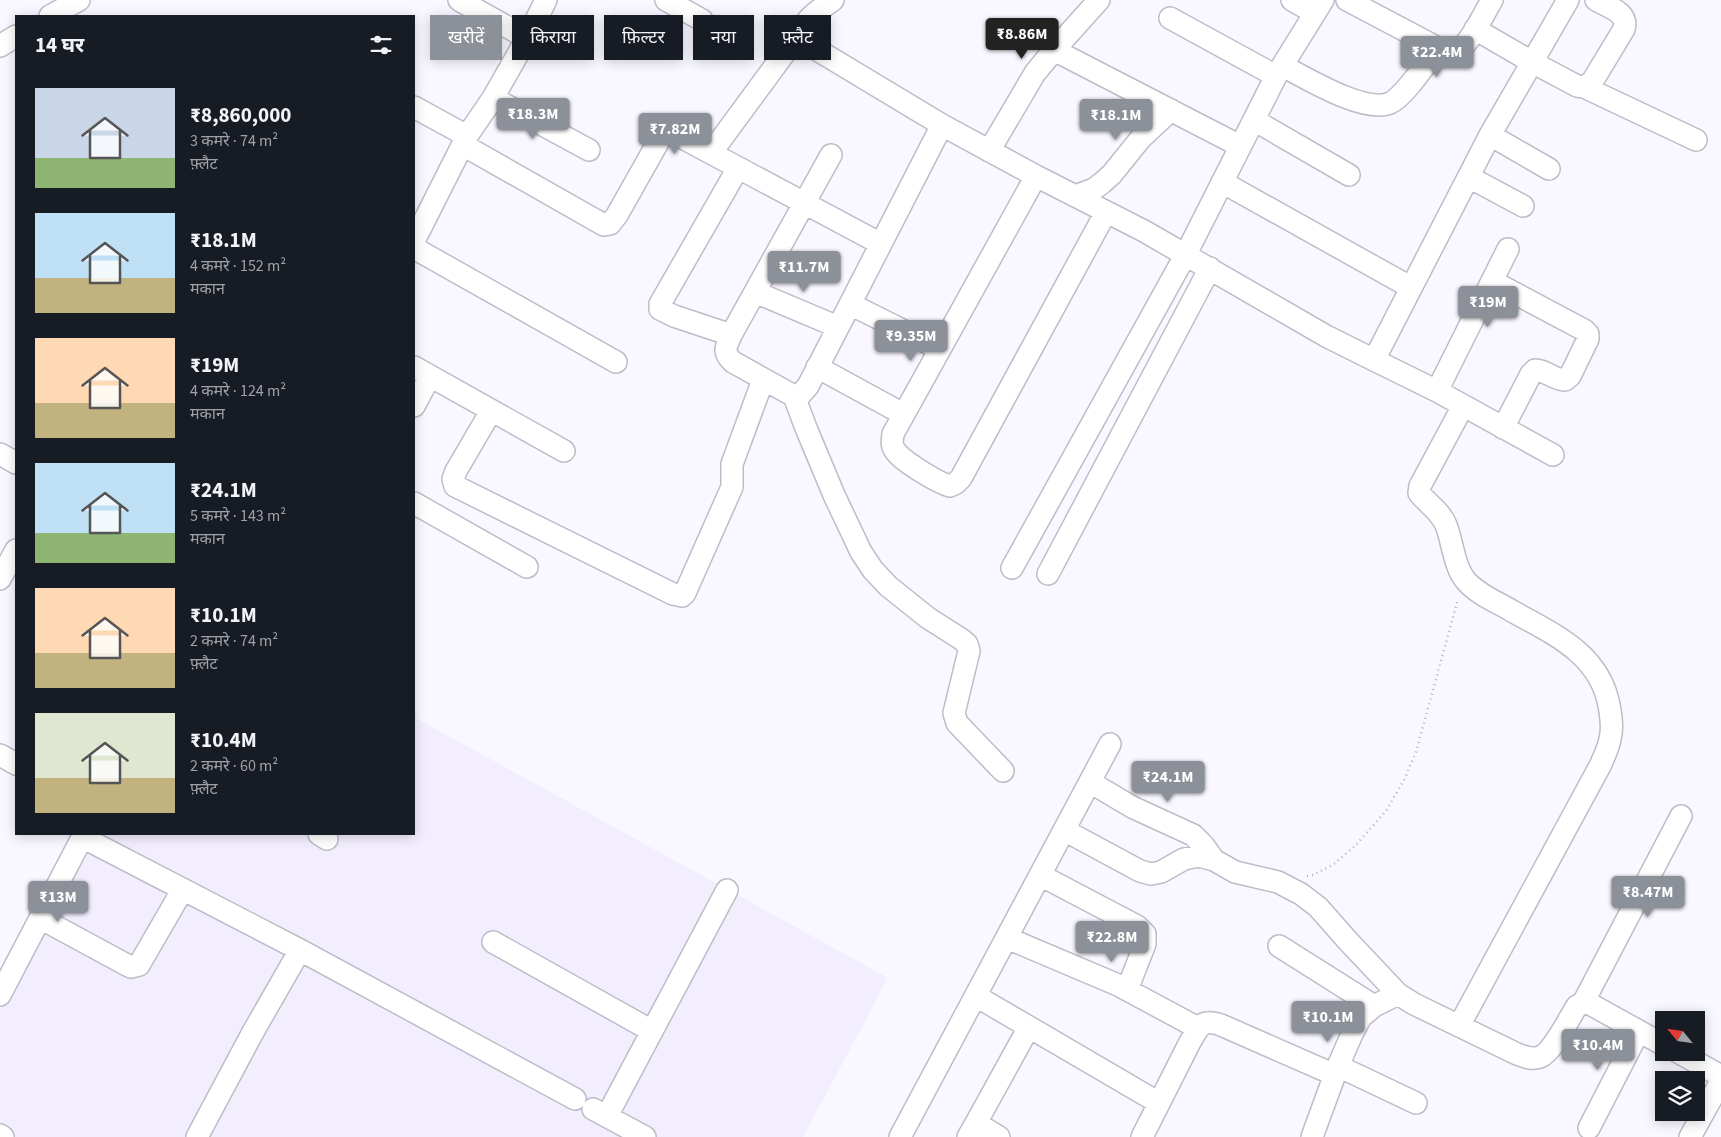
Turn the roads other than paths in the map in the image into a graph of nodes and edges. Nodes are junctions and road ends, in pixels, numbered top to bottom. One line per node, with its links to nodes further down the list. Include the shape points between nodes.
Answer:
1 (459, 0): 17 (street)
2 (546, 0): 12 (street)
3 (666, 0): 13 (street)
4 (833, 0): 14 (street)
5 (1098, 0): 21 (street)
6 (1292, 0): 11 (street)
7 (1347, 0): 20 (street)
8 (1492, 0): 16 (street)
9 (1568, 0): 25 (street)
10 (1596, 0): 27 (street, via 1624,16 1626,22 1592,82)
11 (1319, 7): 26 (street)
12 (538, 15)
13 (693, 15)
14 (814, 15)
15 (1170, 18): 26 (street)
16 (1475, 29): 20 (street, via 1455,52); 25 (street)
17 (512, 30)
18 (15, 37): 19 (street)
19 (0, 46)
20 (1438, 48): 26 (street, via 1390,103 1373,106)
21 (1054, 50): 30 (street); 38 (street, via 1035,74)
22 (831, 58): 32 (street)
23 (515, 60): 28 (street)
24 (779, 60): 39 (street)
25 (1532, 62): 27 (street); 33 (street)
26 (1280, 71): 31 (street)
27 (1584, 87): 35 (street)
28 (493, 98): 34 (street); 37 (street)
29 (415, 108): 34 (street)
30 (1171, 110): 36 (street); 47 (street, via 1141,138 1102,183)
31 (1254, 120): 36 (street); 43 (street)
32 (942, 125): 38 (street); 52 (street)
33 (1490, 135): 42 (street); 45 (street)
34 (465, 140): 39 (street, via 604,225 610,224 617,215 661,137 677,135); 51 (street)
35 (1696, 140)
36 (1240, 146): 46 (street)
37 (589, 150)
38 (989, 152): 44 (street)
39 (711, 153): 41 (street)
40 (832, 155): 48 (street)
41 (738, 168): 48 (street); 62 (street, via 660,304 660,309 674,316)
42 (1549, 169)
43 (1349, 175)
44 (1036, 176): 47 (street); 63 (street)
45 (1470, 177): 49 (street); 58 (street)
46 (1222, 182): 55 (street); 58 (street)
47 (1075, 196): 50 (street)
48 (805, 204): 52 (street); 59 (street)
49 (1523, 206)
50 (1106, 212): 55 (street); 74 (street, via 956,483 950,486 943,484 896,452 892,434)
51 (415, 239)
52 (881, 244): 60 (street)
53 (415, 249): 65 (street)
54 (1508, 249): 57 (street)
55 (1186, 254): 56 (street); 82 (street)
56 (1210, 268): 64 (street, via 1326,336); 83 (street)
57 (1492, 280): 69 (street); 75 (street, via 1588,334 1566,380 1539,370 1530,374)
58 (1410, 288): 64 (street)
59 (755, 292): 61 (street); 62 (street)
60 (850, 304): 61 (street); 63 (street)
61 (838, 327): 66 (street)
62 (731, 335): 68 (street, via 727,357)
63 (940, 349): 74 (street)
64 (1374, 360): 69 (street)
65 (616, 362)
66 (818, 367): 70 (street, via 804,392); 74 (street)
67 (422, 371): 71 (street); 73 (street)
68 (763, 380): 70 (street); 73 (street, via 732,464 732,487 682,596 456,486 456,471)
69 (1437, 391): 72 (street)
70 (794, 396): 87 (street, via 861,552 888,586 967,644 969,651 954,713 957,723)
71 (415, 402)
72 (1463, 406): 75 (street); 107 (street, via 1420,486 1420,493 1446,525 1466,581 1479,592 1558,637 1579,652 1595,670 1606,690 1611,738 1601,764)
73 (491, 411): 76 (street)
74 (903, 414)
75 (1503, 428): 78 (street)
76 (564, 451)
77 (0, 454): 79 (street)
78 (1553, 455)
79 (15, 462)
80 (415, 503): 81 (street)
81 (527, 567)
82 (1012, 568)
83 (1048, 574)
84 (1110, 744): 88 (street)
85 (0, 755): 86 (street)
86 (15, 763)
87 (1003, 771)
88 (1090, 782): 90 (street); 92 (street, via 1132,807 1193,835)
89 (1681, 816): 105 (street)
90 (1064, 830): 92 (street, via 1151,874 1184,859 1199,856); 93 (street)
91 (83, 835): 94 (street); 96 (street)
92 (1214, 860): 102 (street, via 1235,872 1278,882 1301,894 1318,907)
93 (1040, 875): 97 (street); 101 (street, via 1137,926 1145,934 1146,944)
94 (182, 889): 96 (street, via 139,965 125,964); 100 (street)
95 (727, 890): 110 (street)
96 (40, 918): 103 (street)
97 (1007, 938): 101 (street); 104 (street)
98 (493, 942): 110 (street)
99 (1279, 946): 106 (street)
100 (300, 950): 119 (street); 124 (street)
101 (1127, 990): 109 (street)
102 (1398, 994): 106 (street); 107 (street)
103 (0, 995)
104 (976, 996): 108 (street); 126 (street)
105 (1584, 1003): 107 (street, via 1577,1006 1548,1052 1539,1057 1517,1054); 111 (street)
106 (1374, 1006): 114 (street, via 1361,1017)
107 (1459, 1026)
108 (1029, 1027): 117 (street); 121 (street)
109 (1198, 1028): 114 (street, via 1205,1022 1213,1022); 117 (street)
110 (652, 1031): 119 (street)
111 (1639, 1031): 112 (street); 120 (street)
112 (1655, 1040)
113 (1694, 1061): 115 (street)
114 (1337, 1071): 118 (street); 129 (street)
115 (1721, 1076)
116 (1721, 1081): 130 (street)
117 (1159, 1103): 128 (street)
118 (1416, 1103)
119 (592, 1108): 125 (street)
120 (1589, 1128)
121 (972, 1130): 127 (street)
122 (0, 1135): 123 (street)
123 (3, 1137)
124 (197, 1137)
125 (645, 1137)
126 (900, 1137)
127 (1000, 1137)
128 (1142, 1137)
129 (1312, 1137)
130 (1690, 1137)

